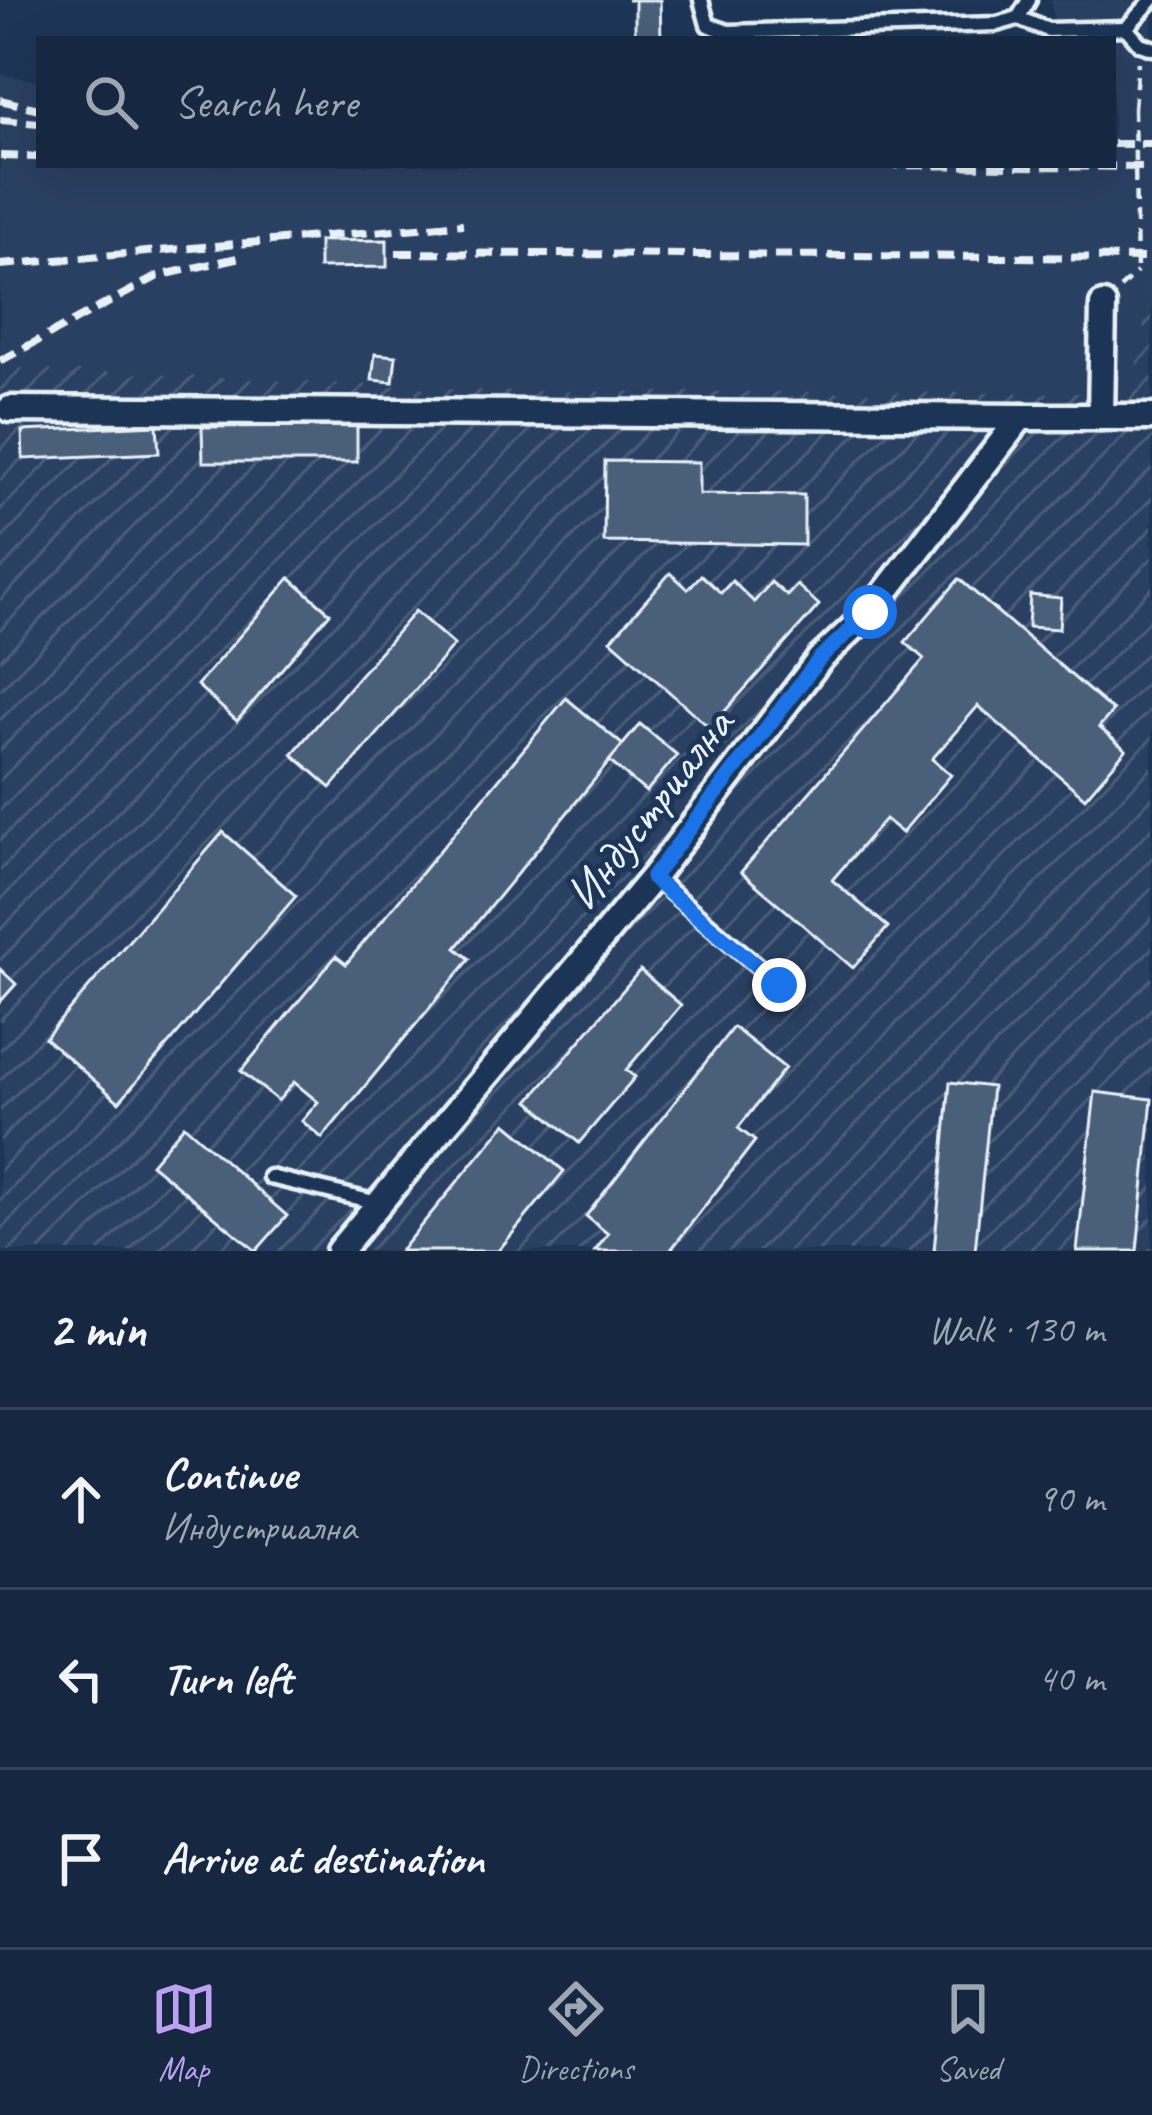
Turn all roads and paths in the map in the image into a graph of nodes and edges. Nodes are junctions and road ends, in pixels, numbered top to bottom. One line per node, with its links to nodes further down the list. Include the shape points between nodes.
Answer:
1 (700, 0): 4 (lane, via 708,25 728,32)
2 (1029, 0): 4 (lane)
3 (1152, 0): 5 (lane)
4 (1018, 18): 5 (lane, via 1048,30)
5 (1126, 28): 6 (lane)
6 (1146, 46): 7 (path, bridge, via 1134,108)
7 (1137, 272)
8 (1103, 305): 11 (street)
9 (10, 409): 10 (street)
10 (1021, 417): 11 (street); 13 (street, Индустриална, via 870,612 820,658)
11 (1101, 417): 12 (street)
12 (1152, 417)
13 (652, 878): 14 (lane); 16 (street, Индустриална)
14 (779, 985)
15 (270, 1177): 16 (lane)
16 (379, 1203): 17 (street, Индустриална)
17 (340, 1251)

